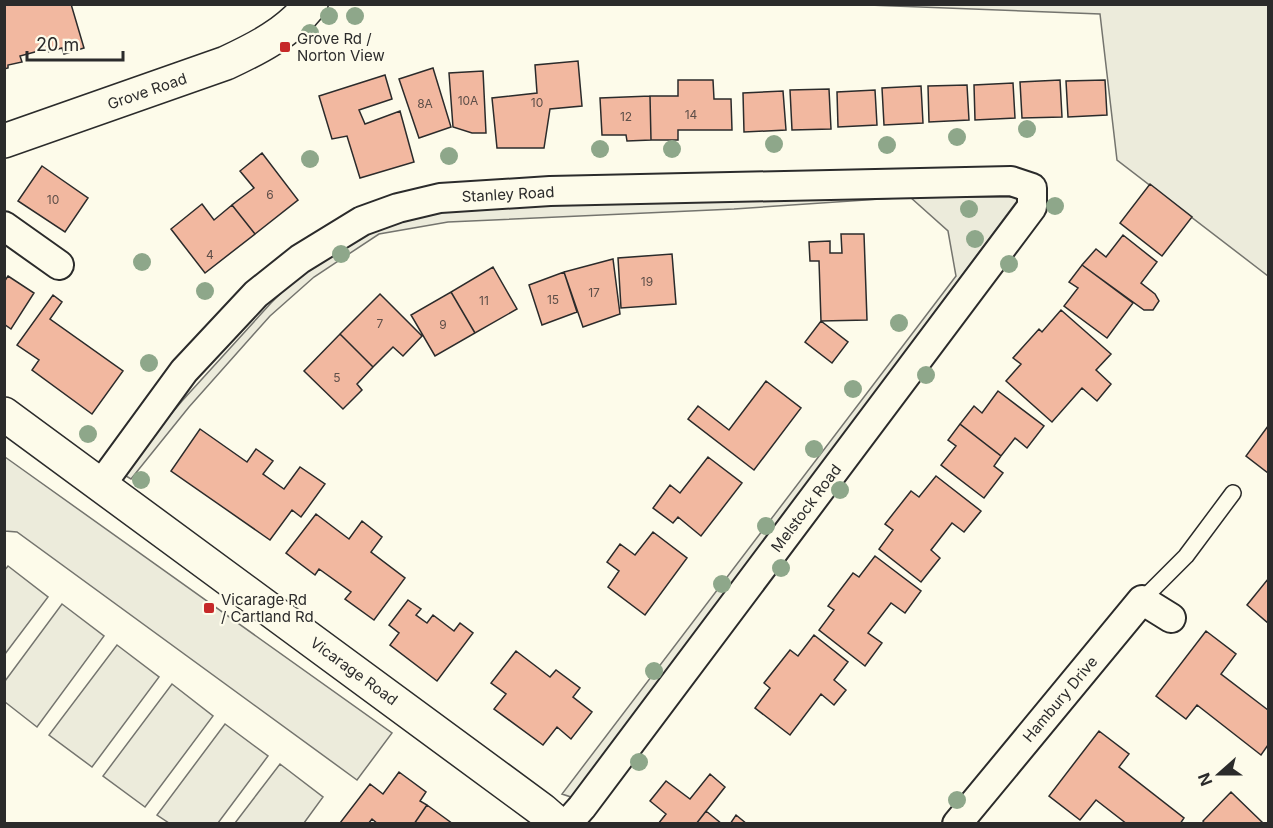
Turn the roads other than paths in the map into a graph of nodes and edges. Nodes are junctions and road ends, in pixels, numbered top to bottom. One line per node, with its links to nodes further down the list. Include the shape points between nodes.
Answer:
1 (311, 4): 2 (main road, Grove Road, via 286,30 226,63)
2 (4, 141)
3 (1032, 189): 7 (street, Stanley Road, via 1011,181 550,191 440,198 398,208 362,221 300,259 256,294 184,371); 12 (street, Melstock Road, via 1032,207)
4 (4, 226): 5 (street)
5 (59, 265)
6 (4, 414): 7 (main road, Vicarage Road)
7 (100, 486): 11 (main road, Vicarage Road)
8 (1233, 493): 9 (lane, via 1186,556)
9 (1142, 600): 10 (street); 13 (street, Hambury Drive)
10 (1171, 618)
11 (558, 824)
12 (567, 824)
13 (957, 824)

